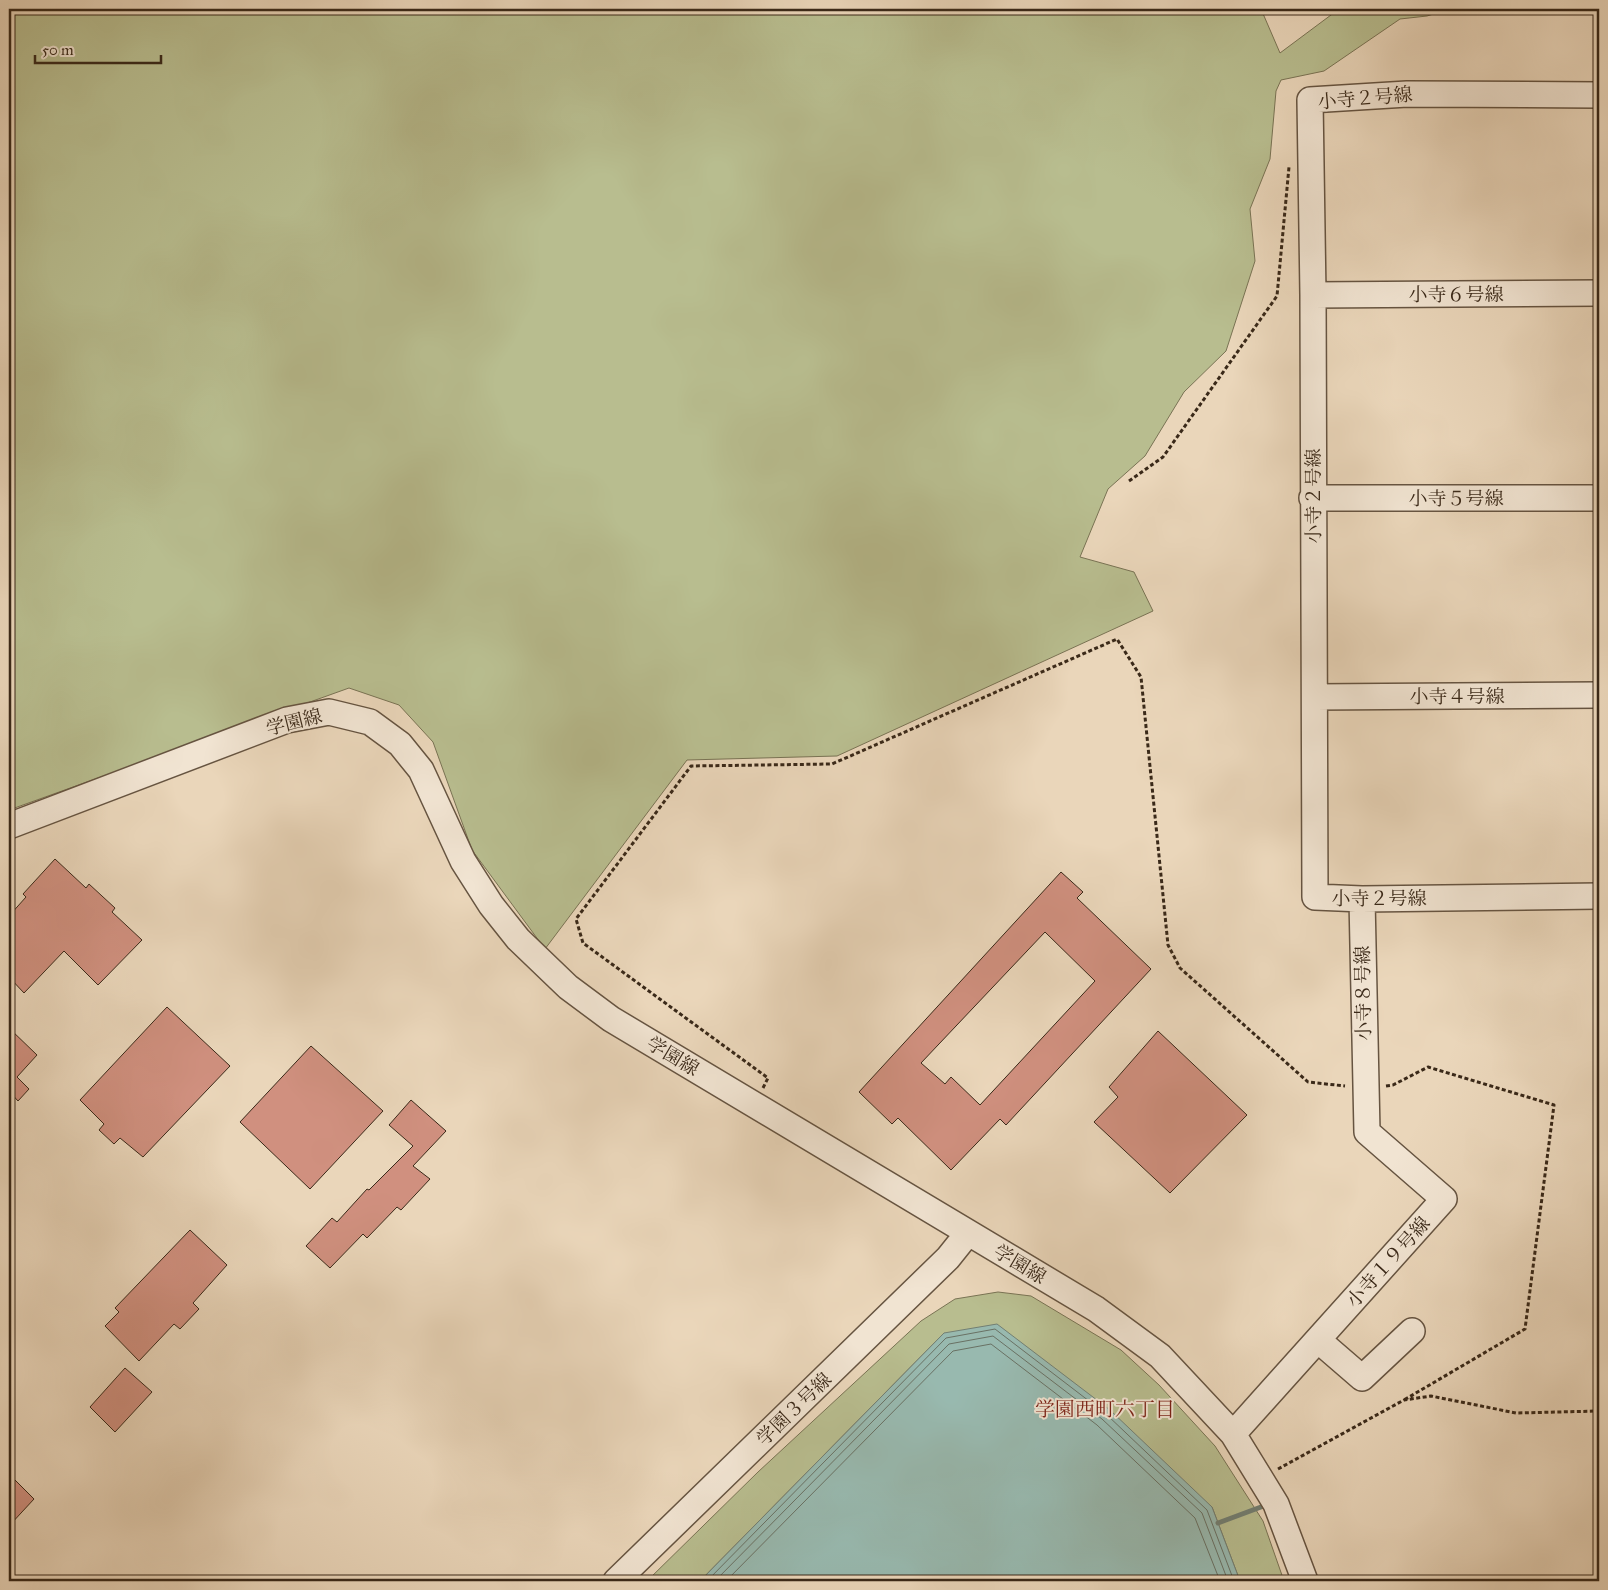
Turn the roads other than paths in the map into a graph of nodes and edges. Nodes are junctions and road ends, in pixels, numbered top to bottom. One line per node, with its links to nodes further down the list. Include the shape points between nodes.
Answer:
1 (1599, 95): 3 (street, 小寺２号線, via 1407,94 1310,100)
2 (1599, 293): 3 (street, 小寺６号線)
3 (1313, 295): 4 (street, 小寺２号線)
4 (1312, 498): 5 (street, 小寺５号線); 7 (street, 小寺２号線)
5 (1599, 498)
6 (1599, 695): 7 (street, 小寺４号線)
7 (1314, 697): 10 (street, 小寺２号線, via 1315,897)
8 (9, 826): 12 (street, 学園線, via 286,720 329,712 370,722 400,744 421,770 463,861 491,905 518,939 568,987 611,1020)
9 (1599, 896): 10 (street, 小寺２号線)
10 (1362, 899): 11 (street, 小寺８号線)
11 (1364, 1088): 14 (street, 小寺１９号線, via 1367,1132 1444,1199)
12 (968, 1233): 15 (street, 学園線, via 1096,1309 1160,1356); 16 (street, 学園３号線, via 948,1258)
13 (1412, 1331): 14 (street, via 1362,1378)
14 (1318, 1340): 15 (street, 小寺１９号線)
15 (1233, 1434): 17 (street, 学園線, via 1276,1504)
16 (616, 1581)
17 (1305, 1581)

